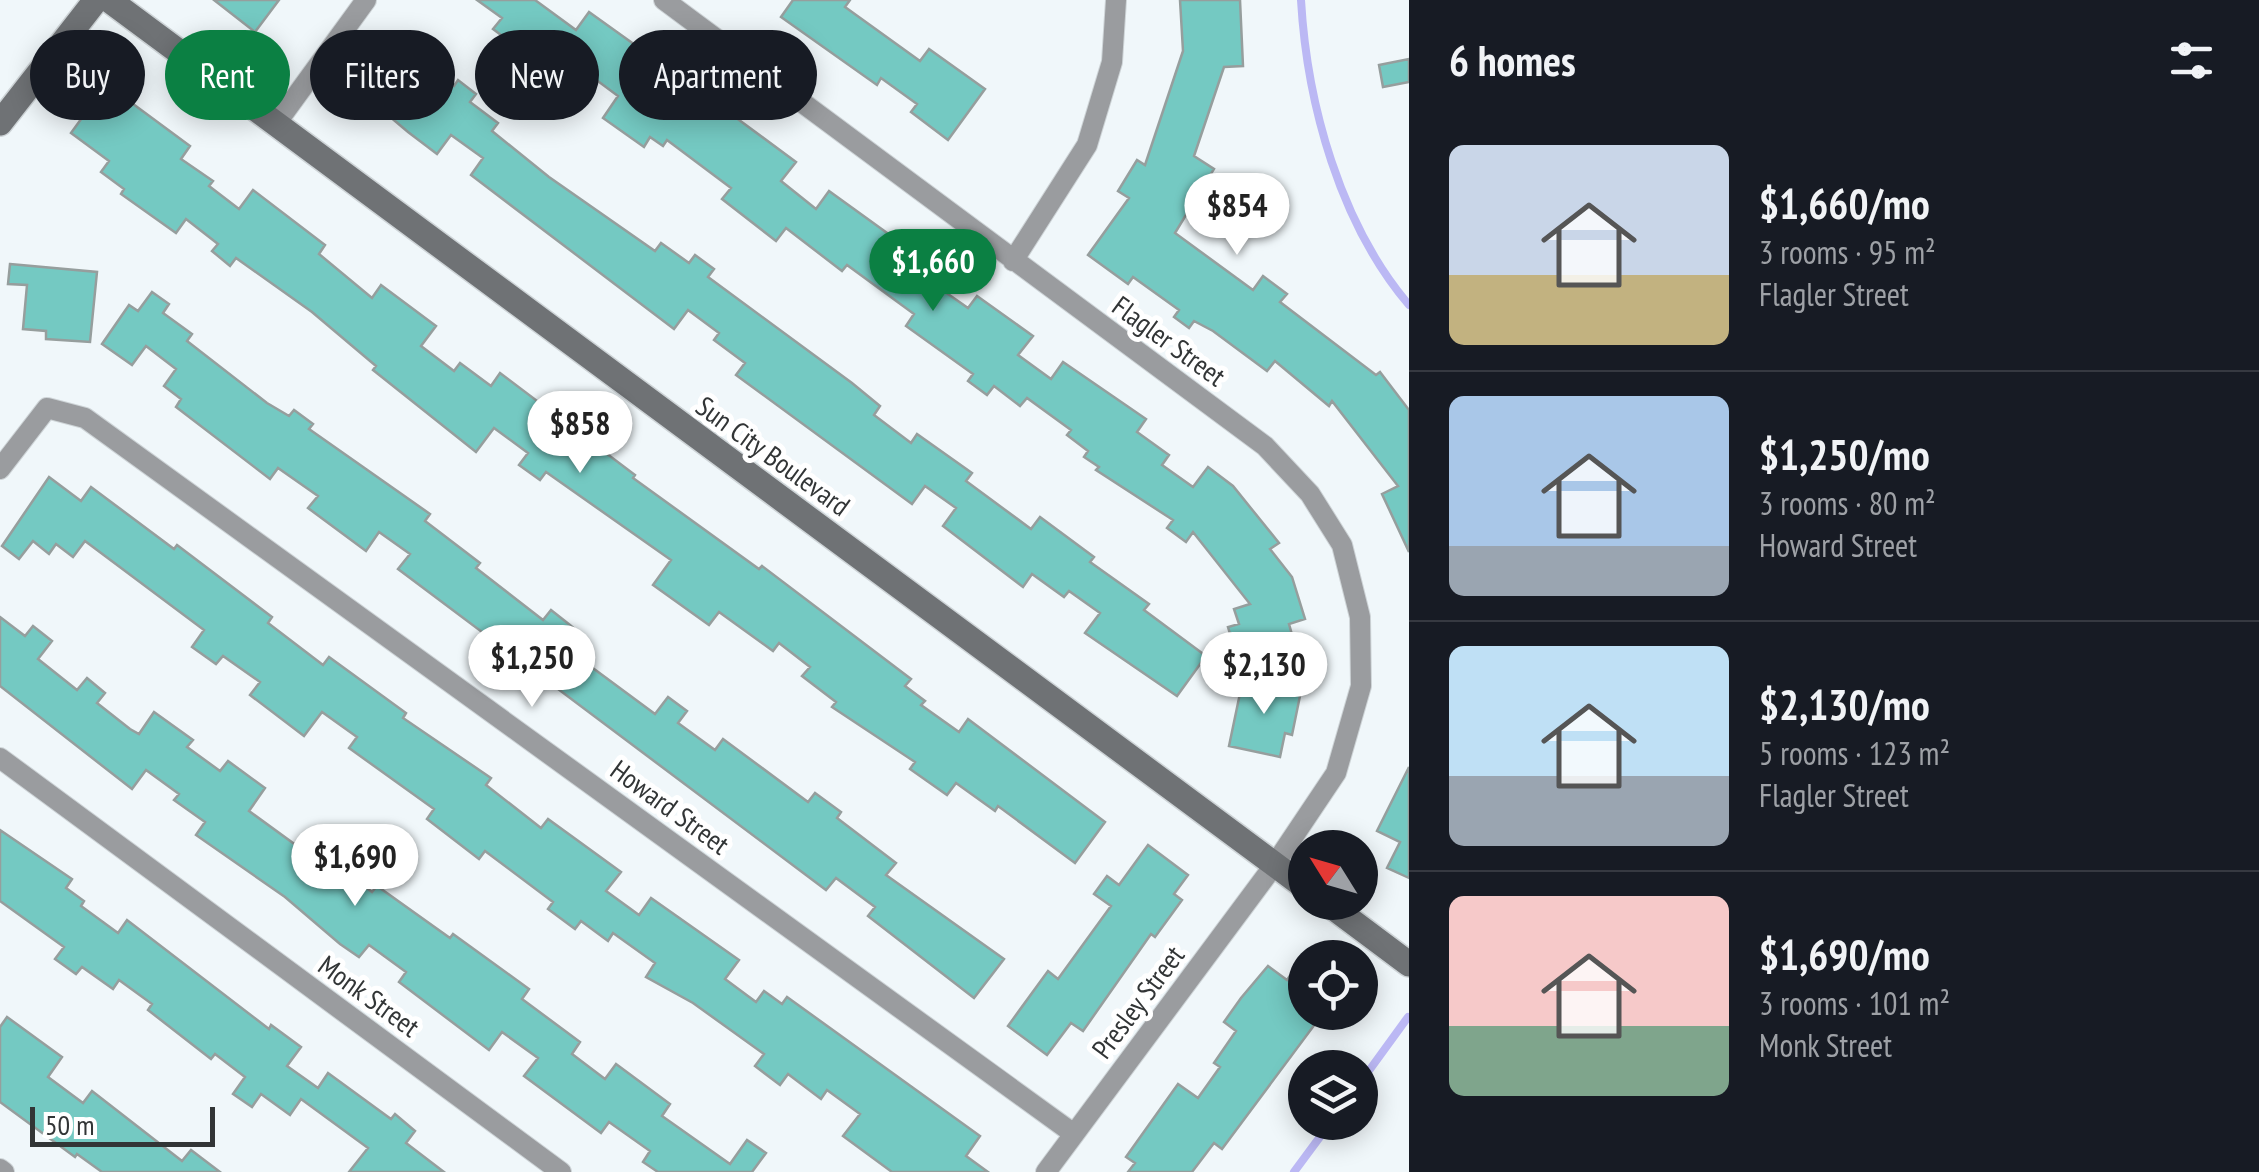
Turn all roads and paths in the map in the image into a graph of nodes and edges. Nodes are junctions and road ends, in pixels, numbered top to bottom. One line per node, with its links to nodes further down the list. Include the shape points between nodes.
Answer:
1 (96, 0): 6 (street)
2 (109, 0): 7 (street, Sun City Boulevard)
3 (366, 0): 7 (street)
4 (664, 0): 8 (street, Flagler Street)
5 (1116, 0): 8 (street, via 1112,62 1087,145)
6 (0, 123)
7 (275, 124): 11 (street, Sun City Boulevard)
8 (1013, 261): 11 (street, Flagler Street, via 1265,446 1310,494 1342,545 1360,617 1361,686 1336,773)
9 (0, 468): 15 (street, Howard Street, via 46,408 85,418)
10 (0, 758): 16 (street, Monk Street)
11 (1275, 864): 12 (street, Sun City Boulevard); 15 (street, Presley Street)
12 (1288, 874)
13 (1350, 920): 14 (street)
14 (1409, 964)
15 (1074, 1134): 17 (street, Presley Street)
16 (561, 1172)
17 (1046, 1172)

